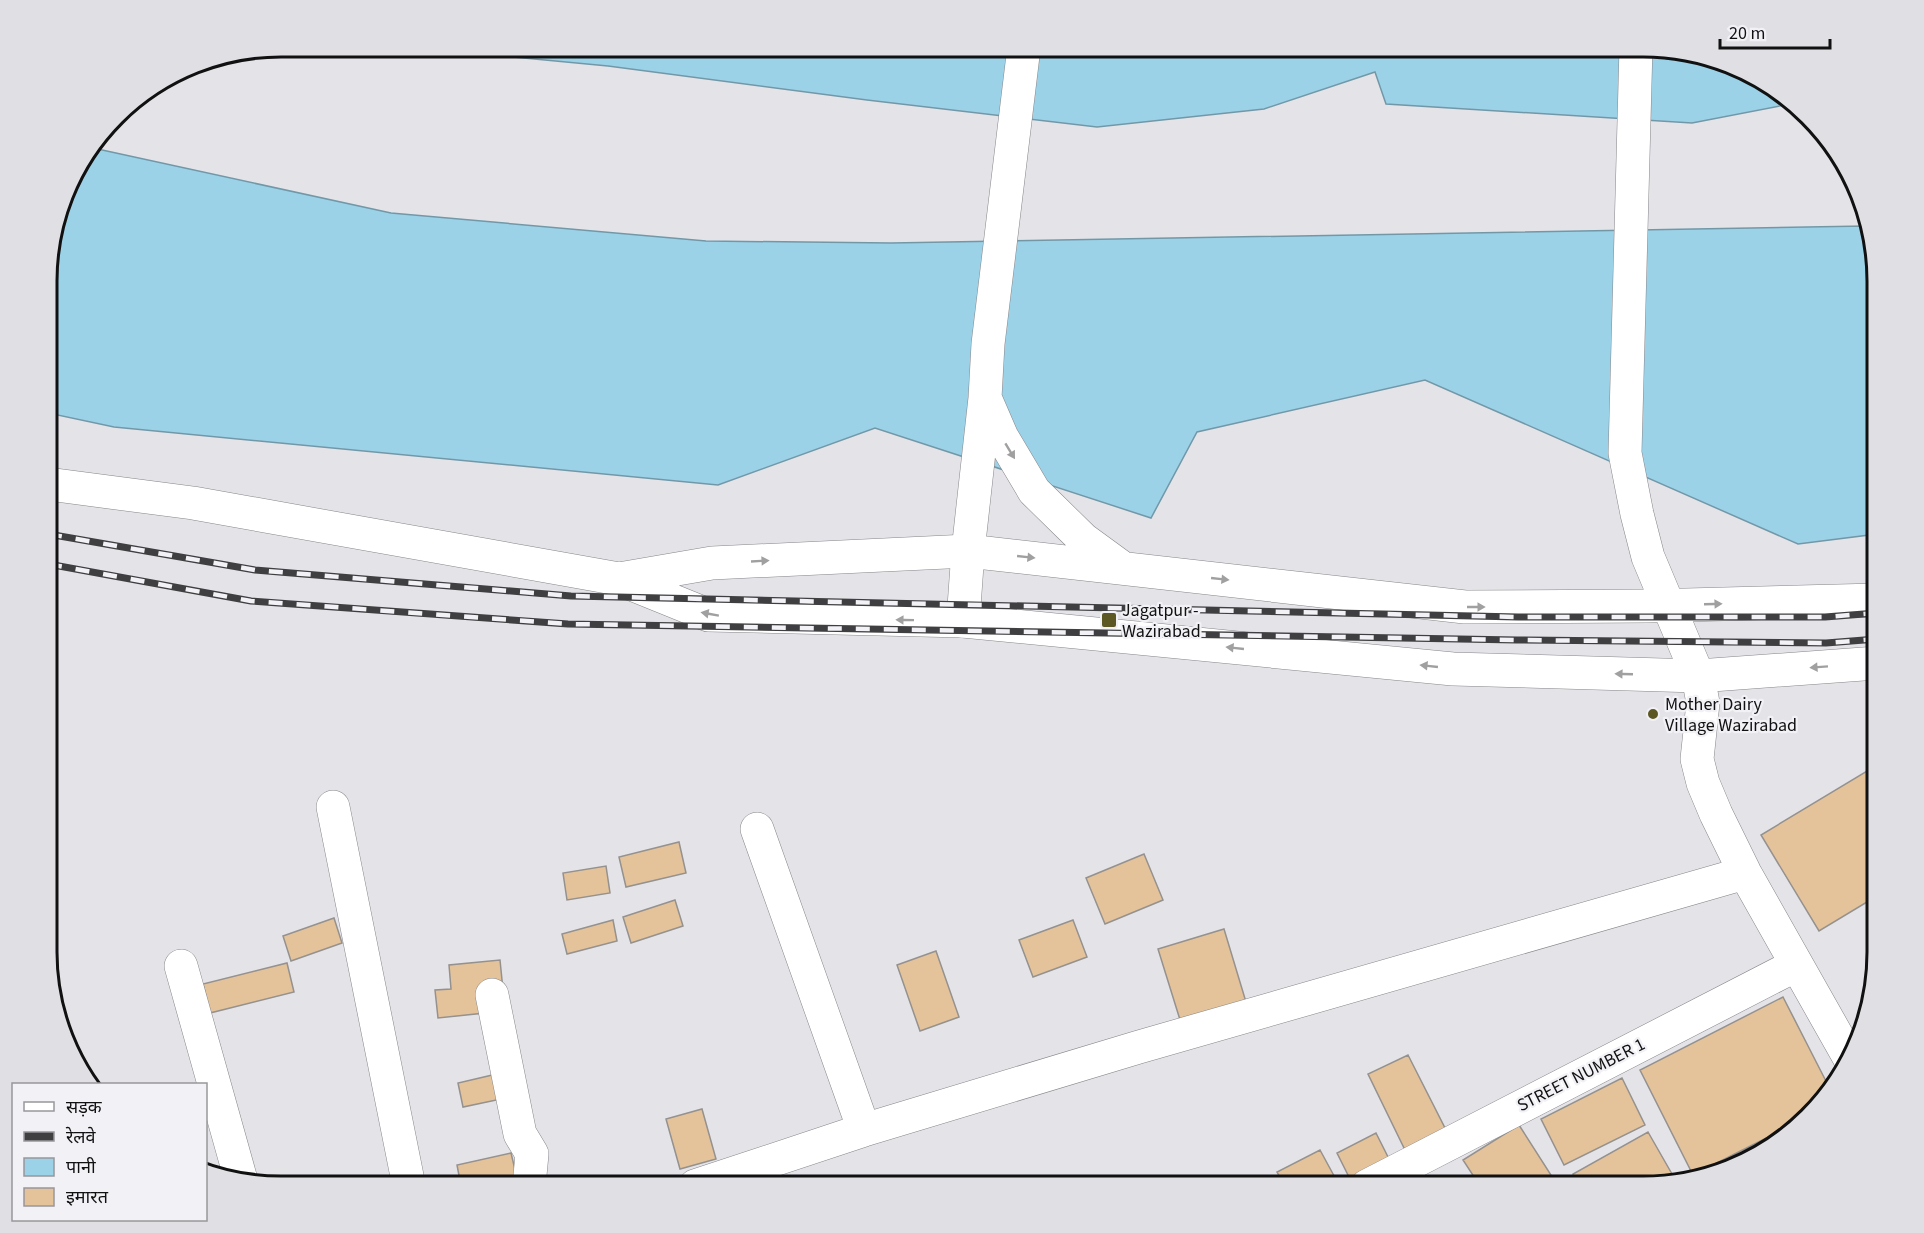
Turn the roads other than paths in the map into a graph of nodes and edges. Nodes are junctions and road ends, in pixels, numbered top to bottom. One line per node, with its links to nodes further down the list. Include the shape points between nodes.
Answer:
1 (1023, 57): 3 (street)
2 (1636, 57): 9 (street, via 1626,453 1648,557)
3 (985, 398): 5 (street); 6 (street, one-way to 6, via 1034,492 1083,539)
4 (57, 485): 7 (street, via 192,503)
5 (968, 551): 6 (street, one-way to 6); 7 (street, one-way to 5, via 712,563); 10 (street)
6 (1123, 568): 9 (street, one-way to 9, via 1466,607)
7 (619, 579): 10 (street, one-way to 7, via 708,615)
8 (1867, 600): 9 (street, one-way to 8)
9 (1667, 606): 12 (street)
10 (963, 621): 12 (street, one-way to 10, via 1453,669)
11 (1867, 664): 12 (street, one-way to 12)
12 (1698, 676): 15 (street, via 1703,703 1697,759 1716,814)
13 (333, 807): 22 (street)
14 (757, 829): 20 (street)
15 (1745, 873): 16 (street); 20 (street, via 1364,981)
16 (1796, 965): 19 (street); 25 (street, STREET NUMBER 1)
17 (181, 966): 21 (street)
18 (492, 995): 23 (street, via 520,1134 532,1154)
19 (1845, 1050)
20 (864, 1130): 24 (street)
21 (239, 1172)
22 (407, 1176)
23 (530, 1176)
24 (749, 1176)
25 (1394, 1176)

